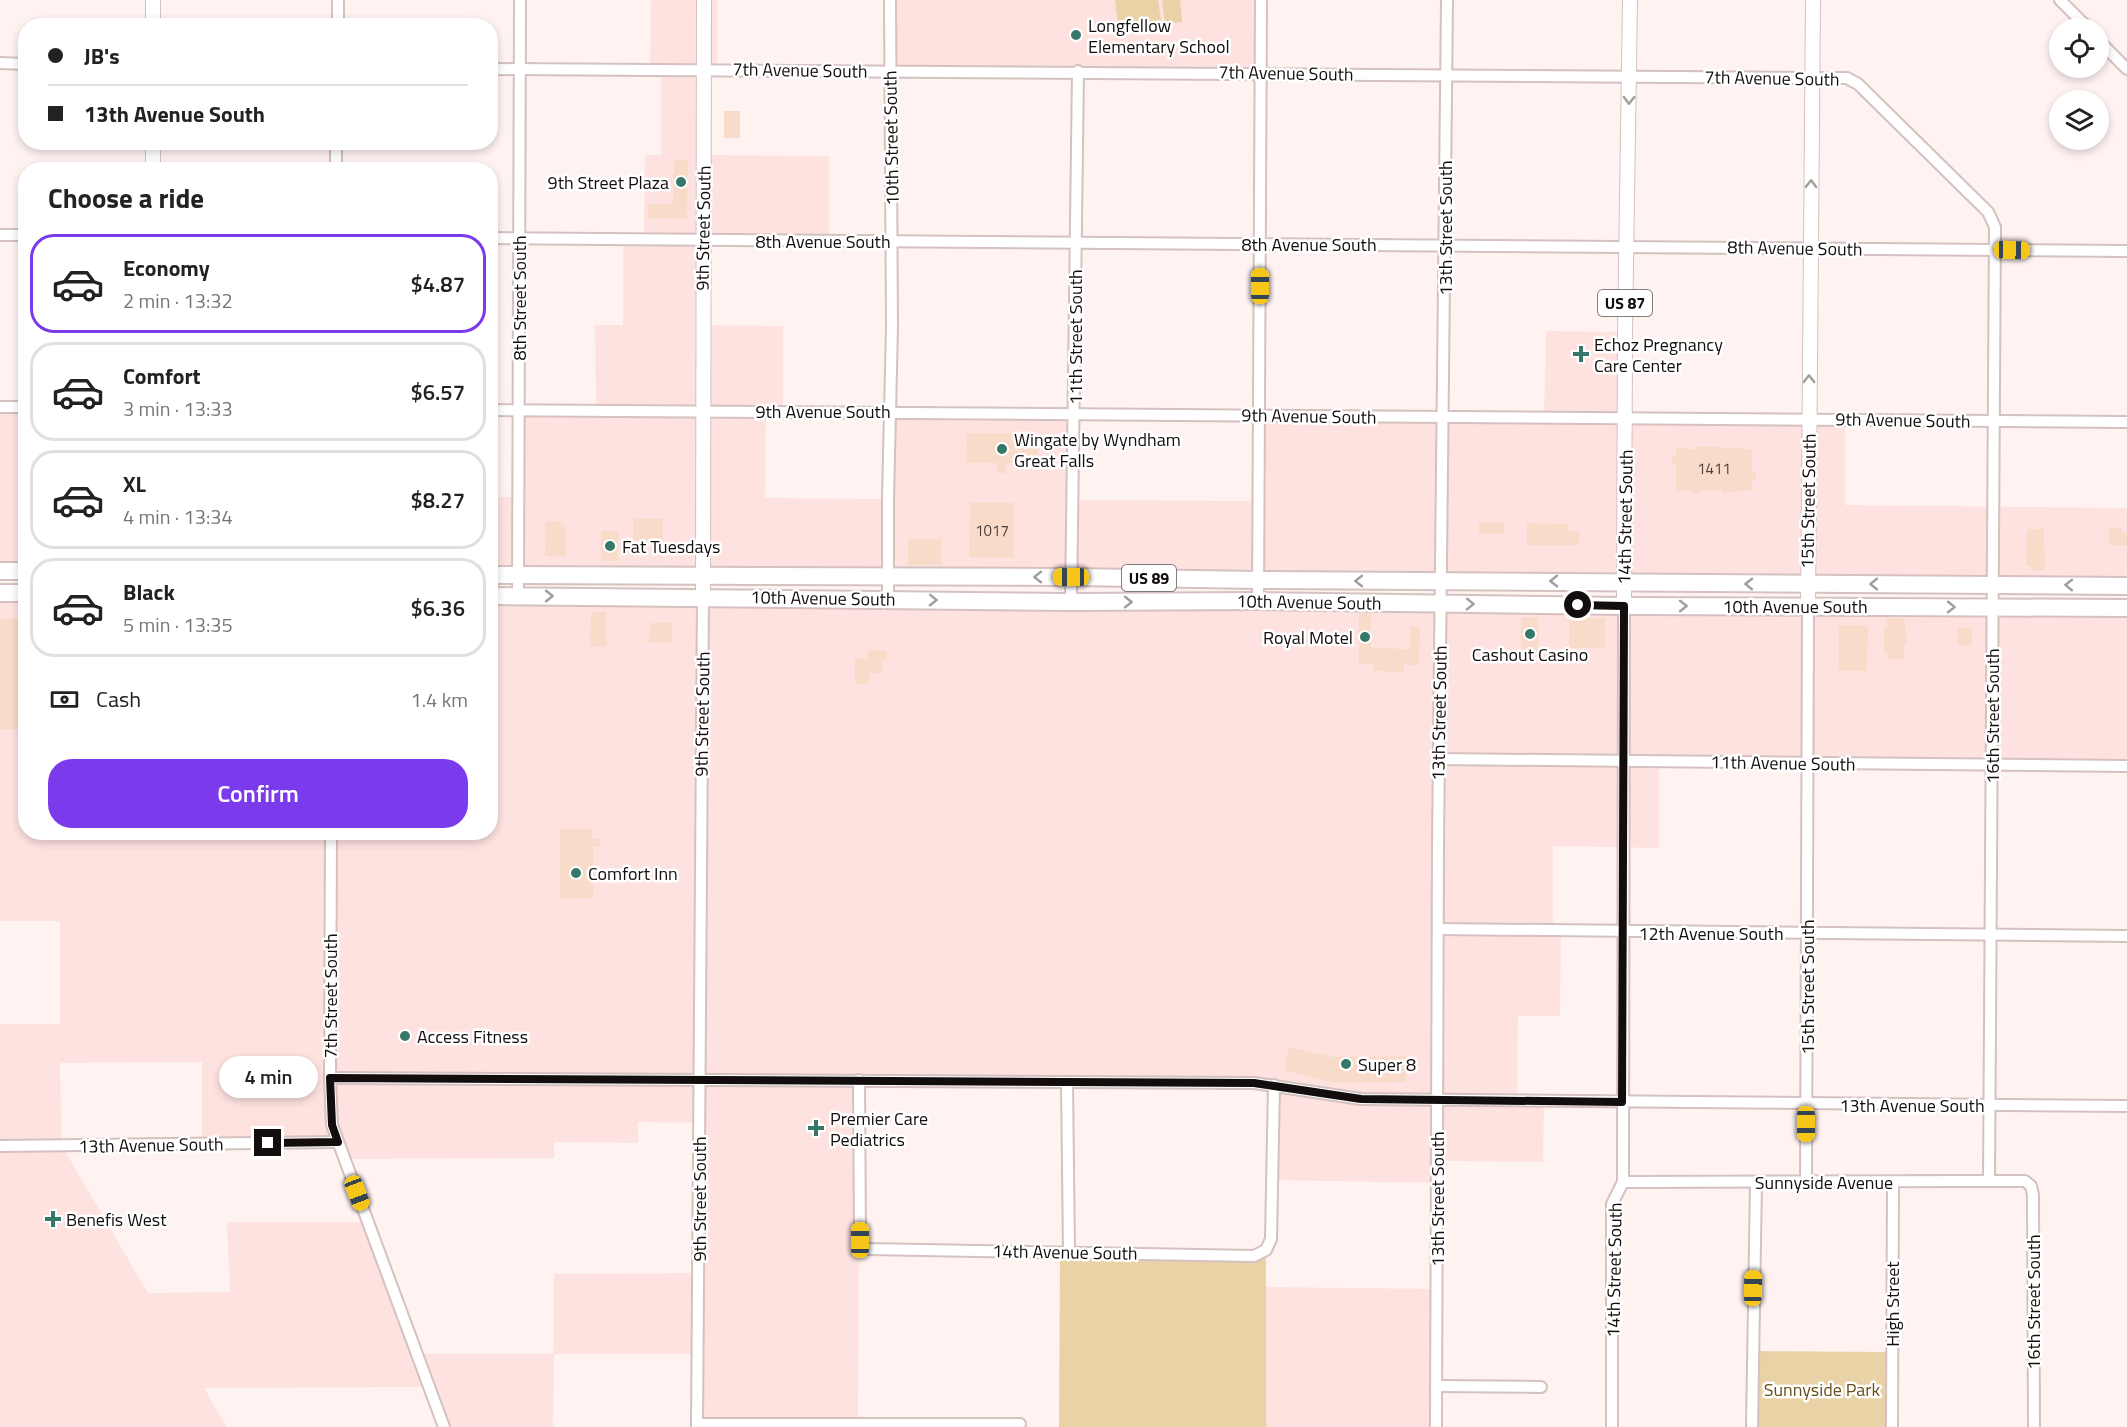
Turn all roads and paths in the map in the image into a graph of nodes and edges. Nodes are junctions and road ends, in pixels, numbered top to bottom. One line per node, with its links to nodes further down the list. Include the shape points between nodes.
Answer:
1 (153, 0): 11 (main road)
2 (338, 0): 12 (street)
3 (520, 0): 18 (street, 8th Street South)
4 (704, 0): 19 (main road, 9th Street South)
5 (890, 0): 21 (street, 10th Street South)
6 (1261, 0): 23 (street)
7 (1447, 0): 24 (street, 13th Street South)
8 (1630, 0): 25 (main road, 14th Street South / US 87)
9 (1814, 0): 26 (main road, 15th Street South)
10 (2060, 0): 13 (street)
11 (153, 18)
12 (338, 18)
13 (2078, 18)
14 (2109, 51): 20 (street)
15 (0, 63): 16 (street)
16 (18, 64)
17 (498, 69): 18 (street, 7th Avenue South)
18 (520, 69): 19 (street, 7th Avenue South); 30 (street, 8th Street South)
19 (704, 69): 21 (street, 7th Avenue South); 31 (main road, 9th Street South)
20 (2127, 69)
21 (890, 71): 22 (street, 7th Avenue South); 32 (street, 10th Street South)
22 (1078, 71): 23 (street, 7th Avenue South); 33 (street, 11th Street South)
23 (1261, 72): 24 (street, 7th Avenue South); 34 (street)
24 (1446, 75): 25 (street, 7th Avenue South); 35 (street, 13th Street South)
25 (1629, 76): 26 (street, 7th Avenue South); 36 (main road, 14th Street South / US 87, one-way to 36)
26 (1813, 78): 37 (main road, 15th Street South, one-way to 26); 38 (street, 7th Avenue South, via 1847,78 1858,84 1988,212 1995,227)
27 (0, 235): 28 (street)
28 (18, 235)
29 (498, 238): 30 (street, 8th Avenue South)
30 (519, 238): 31 (street, 8th Avenue South); 43 (street, 8th Street South)
31 (703, 240): 32 (street, 8th Avenue South); 45 (main road, 9th Street South)
32 (892, 241): 33 (street, 8th Avenue South); 44 (street, 10th Street South)
33 (1076, 242): 34 (street, 8th Avenue South); 46 (street, 11th Street South)
34 (1260, 244): 35 (street, 8th Avenue South); 47 (street)
35 (1445, 245): 36 (street, 8th Avenue South); 48 (street, 13th Street South)
36 (1626, 246): 37 (street, 8th Avenue South); 49 (main road, 14th Street South / US 87)
37 (1810, 248): 38 (street, 8th Avenue South); 50 (main road, 15th Street South, one-way to 37)
38 (1996, 250): 39 (street, 8th Avenue South); 51 (street, 16th Street South)
39 (2127, 251)
40 (0, 407): 41 (street)
41 (18, 407)
42 (498, 410): 43 (street, 9th Avenue South)
43 (519, 410): 45 (street, 9th Avenue South); 56 (street, 8th Street South)
44 (889, 411): 45 (street, 9th Avenue South); 46 (street, 9th Avenue South); 57 (street, 10th Street South)
45 (702, 412): 58 (main road, 9th Street South)
46 (1075, 413): 47 (street, 9th Avenue South); 59 (street, 11th Street South)
47 (1258, 415): 48 (street, 9th Avenue South); 60 (street)
48 (1443, 417): 49 (street, 9th Avenue South); 61 (street, 13th Street South)
49 (1626, 418): 50 (street, 9th Avenue South); 62 (main road, 14th Street South / US 87)
50 (1809, 419): 51 (street, 9th Avenue South); 64 (main road, 15th Street South)
51 (1993, 421): 52 (street, 9th Avenue South); 63 (street, 16th Street South)
52 (2127, 422)
53 (0, 571): 54 (highway)
54 (18, 571)
55 (498, 575): 56 (highway, 10th Avenue South / US 89)
56 (519, 575): 58 (highway, 10th Avenue South / US 89); 69 (street, 8th Street South)
57 (888, 576): 58 (highway, 10th Avenue South / US 89); 59 (highway, 10th Avenue South / US 89, one-way to 57); 71 (street, 10th Street South)
58 (703, 577): 70 (main road, 9th Street South)
59 (1071, 577): 60 (highway, 10th Avenue South / US 89); 73 (street, 11th Street South)
60 (1258, 580): 61 (highway, 10th Avenue South / US 89, one-way to 60); 72 (street)
61 (1441, 581): 62 (highway, 10th Avenue South / US 89, one-way to 61); 74 (street, 13th Street South)
62 (1624, 582): 64 (highway, 10th Avenue South / US 89, one-way to 62); 75 (main road, 14th Street South / US 87)
63 (1992, 584): 64 (highway, 10th Avenue South, one-way to 64); 65 (highway, 10th Avenue South, one-way to 63); 77 (street, 16th Street South)
64 (1807, 585): 76 (main road, 15th Street South)
65 (2127, 586)
66 (0, 593): 67 (highway)
67 (18, 593)
68 (498, 596): 69 (highway, 10th Avenue South / US 89)
69 (518, 596): 70 (highway, 10th Avenue South / US 89, one-way to 70)
70 (703, 597): 71 (highway, 10th Avenue South / US 89); 92 (street, 9th Street South)
71 (888, 599): 73 (highway, 10th Avenue South / US 89, one-way to 73)
72 (1258, 601): 73 (highway, 10th Avenue South / US 89, one-way to 72); 74 (highway, 10th Avenue South / US 89)
73 (1071, 602)
74 (1440, 603): 75 (highway, 10th Avenue South / US 89, one-way to 75); 79 (street, 13th Street South)
75 (1624, 606): 76 (highway, 10th Avenue South, one-way to 76); 80 (street, 14th Street South)
76 (1808, 606): 77 (highway, 10th Avenue South, one-way to 77); 81 (street, 15th Street South)
77 (1992, 607): 78 (highway, 10th Avenue South); 82 (street, 16th Street South)
78 (2127, 608)
79 (1439, 759): 80 (street, 11th Avenue South); 85 (street, 13th Street South)
80 (1624, 761): 81 (street, 11th Avenue South); 86 (street, 14th Street South)
81 (1807, 763): 82 (street, 11th Avenue South); 87 (street, 15th Street South)
82 (1992, 765): 83 (street, 11th Avenue South); 88 (street, 16th Street South)
83 (2127, 766)
84 (331, 840): 90 (street, 7th Street South)
85 (1438, 929): 86 (street, 12th Avenue South); 95 (street, 13th Street South)
86 (1623, 932): 87 (street, 12th Avenue South); 96 (street, 14th Street South)
87 (1807, 933): 88 (street, 12th Avenue South); 97 (street, 15th Street South)
88 (1990, 935): 89 (street, 12th Avenue South); 98 (street, 16th Street South)
89 (2127, 936)
90 (330, 1078): 92 (street, 13th Avenue South); 100 (street, 7th Street South, via 332,1125)
91 (859, 1080): 92 (street, 13th Avenue South); 93 (street, 13th Avenue South); 108 (street, 14th Avenue South, via 863,1246)
92 (699, 1081): 112 (street, 9th Street South)
93 (1067, 1082): 94 (street, 13th Avenue South); 108 (street)
94 (1274, 1085): 95 (street, 13th Avenue South, via 1361,1099); 108 (street, 14th Avenue South, via 1270,1239 1266,1250 1254,1256)
95 (1438, 1100): 96 (street, 13th Avenue South); 109 (street, 13th Street South)
96 (1622, 1102): 97 (street, 13th Avenue South); 104 (street, 14th Street South)
97 (1806, 1104): 98 (street, 13th Avenue South); 107 (street, 15th Street South)
98 (1990, 1105): 99 (street, 13th Avenue South); 102 (street, 16th Street South)
99 (2127, 1106)
100 (338, 1142): 101 (street, 13th Avenue South); 113 (street, 7th Street South)
101 (0, 1146)
102 (1989, 1181): 103 (street, Sunnyside Avenue); 105 (street, Sunnyside Avenue)
103 (2025, 1181): 118 (street, 16th Street South, via 2033,1195)
104 (1623, 1182): 106 (street, Sunnyside Avenue); 115 (street, 14th Street South, via 1612,1204)
105 (1893, 1182): 107 (street, Sunnyside Avenue); 117 (street, High Street)
106 (1756, 1183): 107 (street, Sunnyside Avenue); 116 (street)
107 (1806, 1183)
108 (1070, 1252)
109 (1436, 1386): 110 (street); 114 (street, 13th Street South)
110 (1541, 1387)
111 (1020, 1424): 112 (street)
112 (697, 1425)
113 (444, 1427)
114 (1436, 1427)
115 (1612, 1427)
116 (1752, 1427)
117 (1892, 1427)
118 (2034, 1427)

